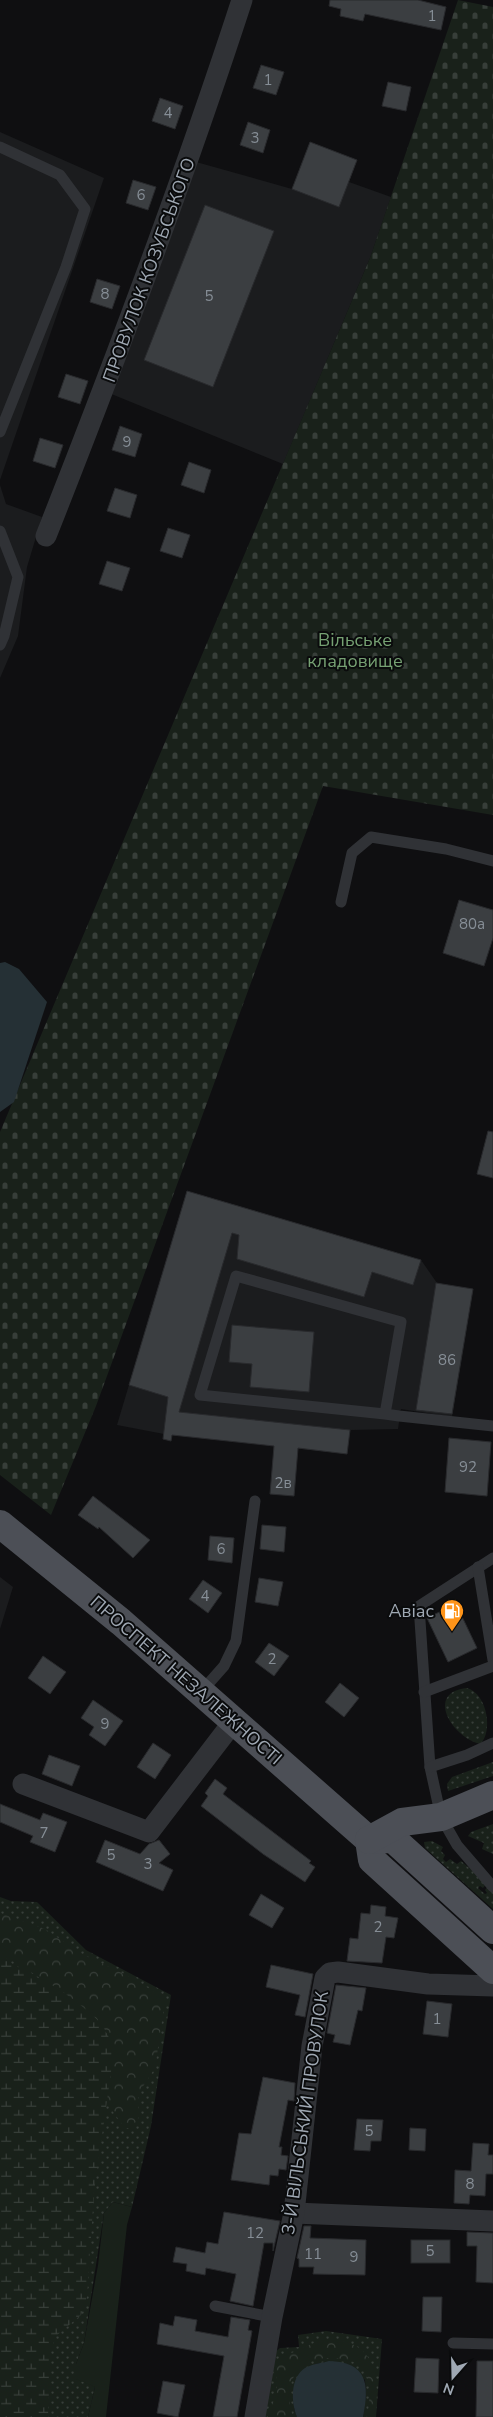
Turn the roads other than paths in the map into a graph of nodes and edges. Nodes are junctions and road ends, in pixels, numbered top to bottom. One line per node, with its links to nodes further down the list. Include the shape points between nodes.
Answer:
1 (242, 0): 5 (street, ПРОВУЛОК КОЗУБСЬКОГО, via 194,149 104,392)
2 (0, 147): 3 (lane, via 60,175 85,209 66,267)
3 (0, 432)
4 (0, 531): 6 (lane, via 18,577)
5 (46, 536)
6 (0, 645)
7 (493, 861): 8 (lane, via 446,849 371,837 352,853)
8 (341, 902)
9 (385, 1414): 9 (lane, via 200,1395 236,1276 401,1322); 10 (lane)
10 (493, 1426)
11 (255, 1501): 17 (lane, via 236,1641 224,1666)
12 (0, 1524): 17 (main road, ПРОСПЕКТ НЕЗАЛЕЖНОСТІ)
13 (493, 1558): 14 (lane)
14 (478, 1567): 15 (lane); 18 (lane, via 419,1606)
15 (493, 1660)
16 (493, 1666): 18 (lane)
17 (201, 1692): 19 (main road, ПРОСПЕКТ НЕЗАЛЕЖНОСТІ)
18 (424, 1692): 21 (lane)
19 (234, 1721): 22 (street, via 149,1832); 25 (main road, ПРОСПЕКТ НЕЗАЛЕЖНОСТІ)
20 (493, 1743): 21 (lane)
21 (430, 1767): 24 (lane)
22 (23, 1784)
23 (493, 1795): 24 (main road)
24 (441, 1817): 25 (main road, via 402,1822); 26 (lane, via 457,1845)
25 (370, 1840): 27 (main road, via 393,1839); 28 (main road, via 372,1860)
26 (493, 1887)
27 (493, 1930)
28 (493, 1970)
29 (493, 1986): 30 (street, 3-Й ВІЛЬСЬКИЙ ПРОВУЛОК, via 428,1984 330,1973 322,1988 312,2046)
30 (294, 2213): 31 (street); 33 (street, 3-Й ВІЛЬСЬКИЙ ПРОВУЛОК)
31 (493, 2221)
32 (215, 2306): 33 (lane)
33 (272, 2317): 36 (street, 3-Й ВІЛЬСЬКИЙ ПРОВУЛОК)
34 (453, 2343): 35 (lane)
35 (493, 2344)
36 (255, 2417)

